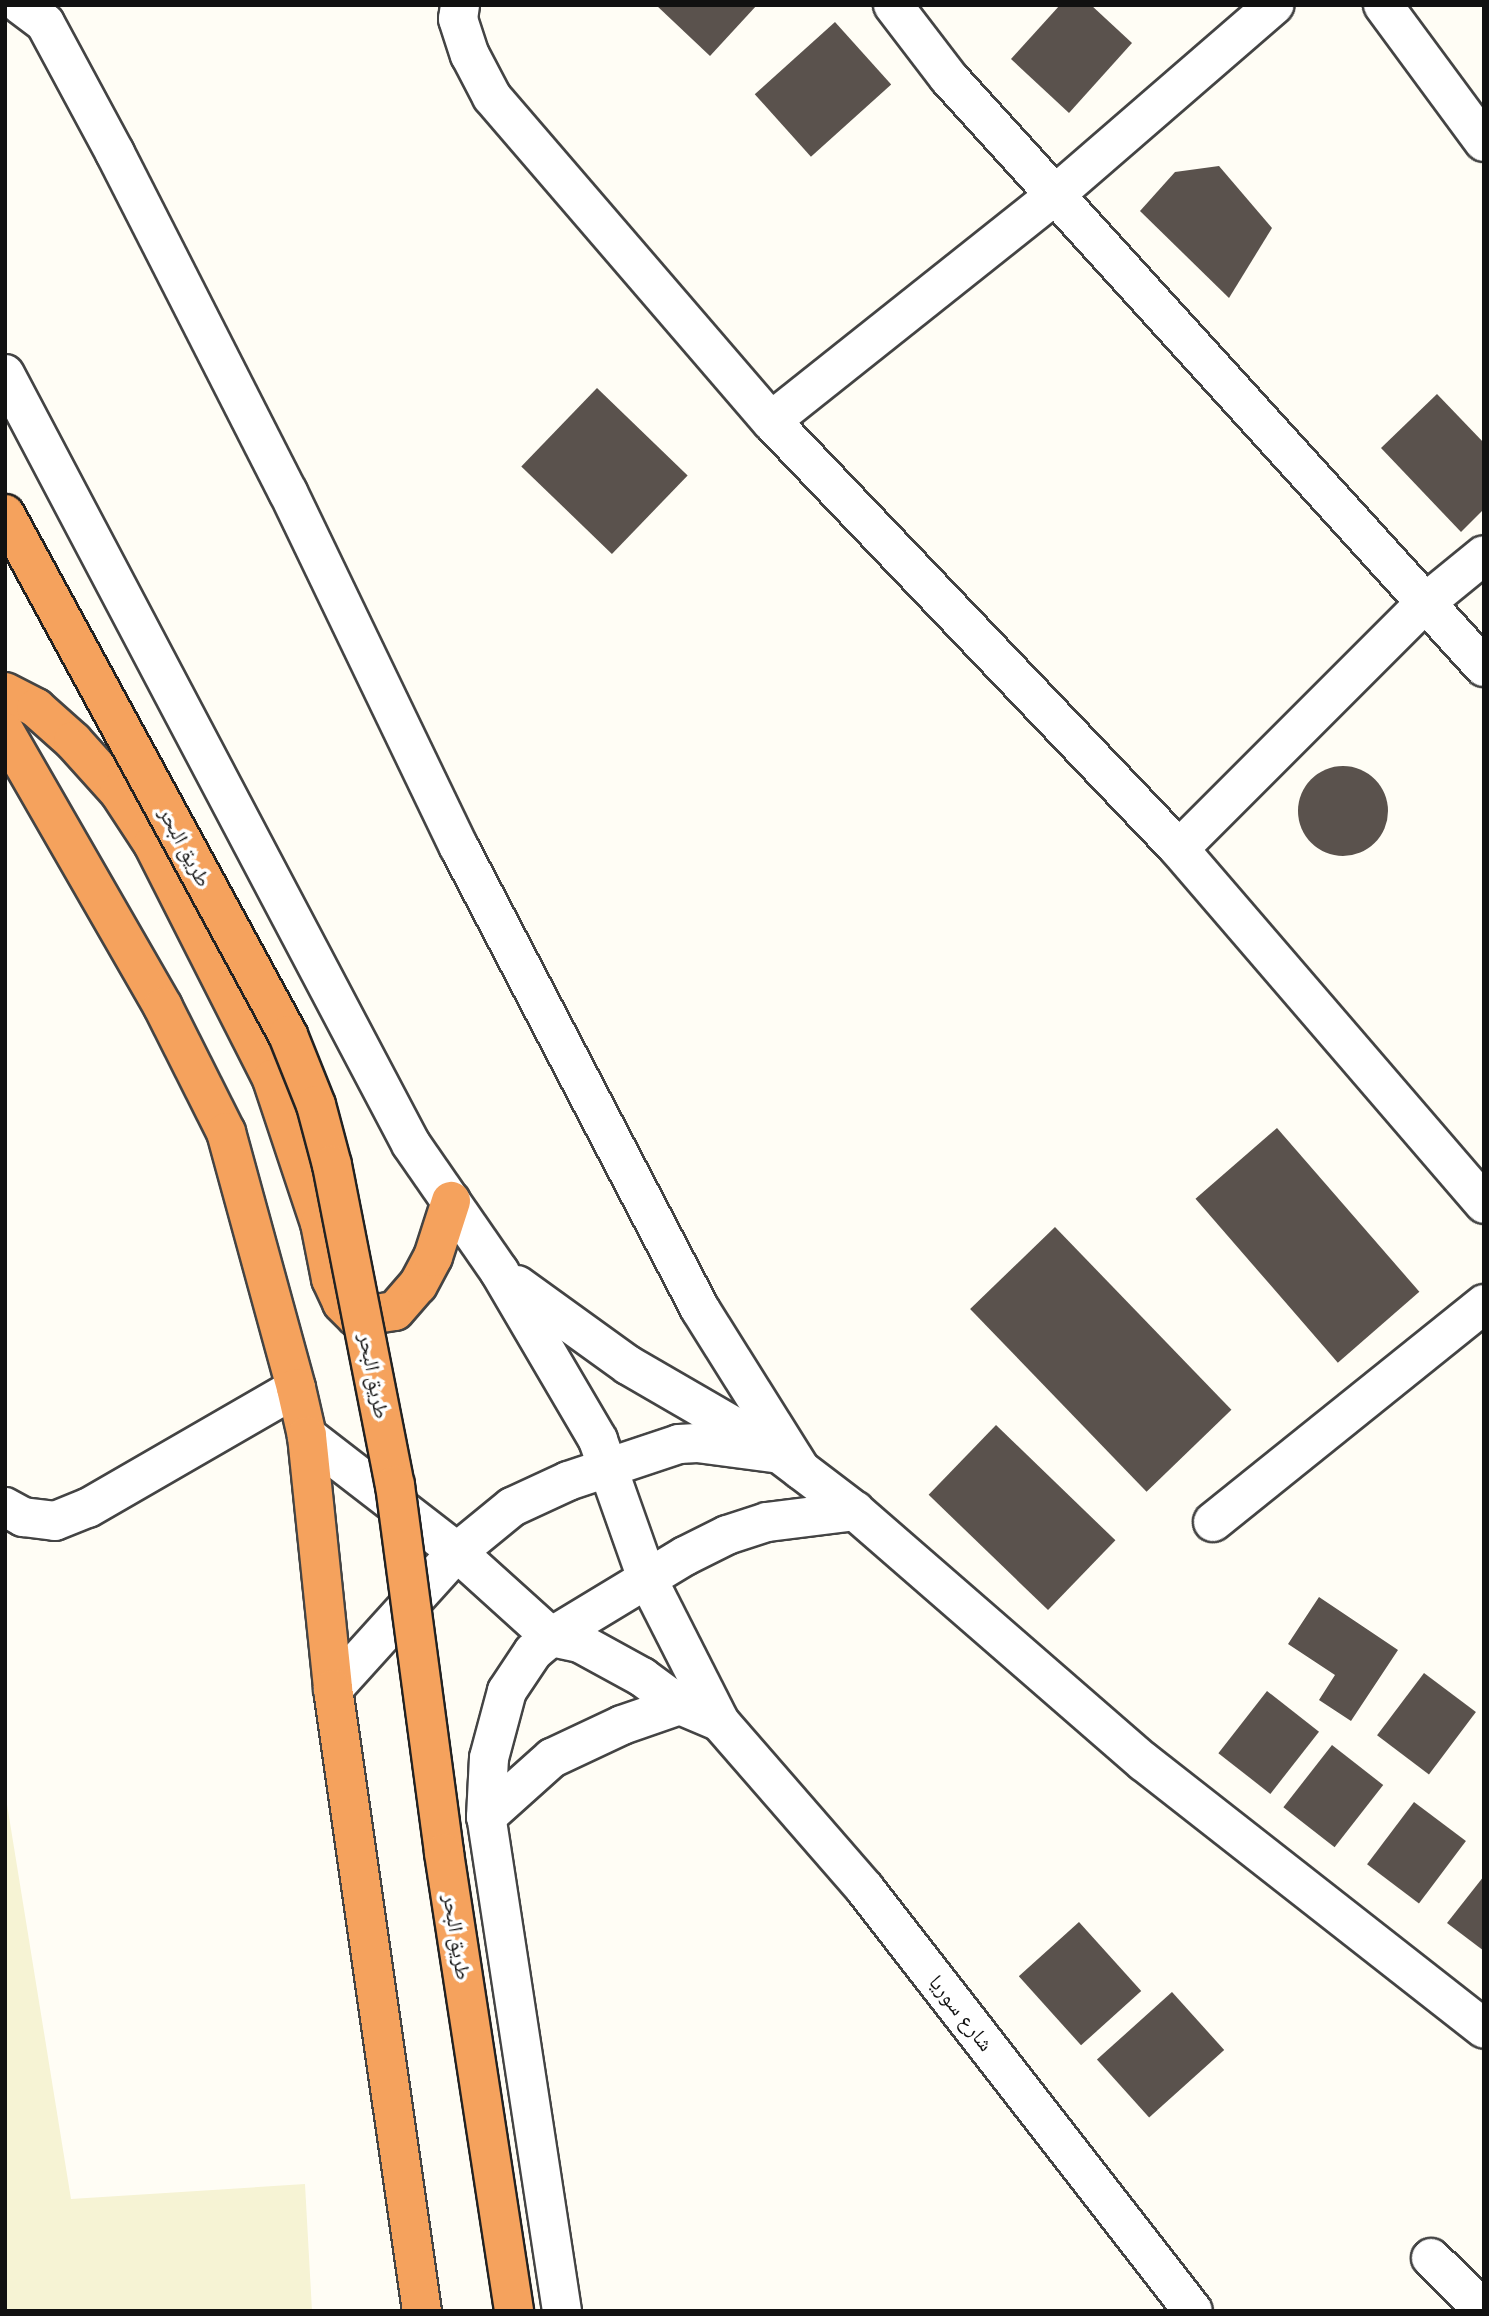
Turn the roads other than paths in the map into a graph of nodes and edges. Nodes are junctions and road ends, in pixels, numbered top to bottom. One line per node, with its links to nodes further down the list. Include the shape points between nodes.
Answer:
1 (21, 5): 23 (street, via 45,23 97,118 288,492 459,847 687,1285)
2 (460, 5): 9 (street, via 458,19 470,55 492,97)
3 (893, 5): 7 (street, via 948,77)
4 (1274, 5): 7 (street)
5 (1383, 5): 6 (street)
6 (1484, 142)
7 (1056, 194): 9 (street); 12 (street)
8 (5, 374): 17 (street, via 411,1144)
9 (771, 421): 16 (street)
10 (5, 514): 39 (highway, طريق البحر, bridge, via 288,1035 316,1105 395,1485 444,1853)
11 (1484, 555): 12 (street)
12 (1424, 604): 13 (street); 16 (street)
13 (1484, 667)
14 (5, 692): 17 (highway, via 36,708 73,741 119,792 153,844 272,1079 317,1211 331,1279 342,1303 355,1317 395,1311 418,1285 433,1257)
15 (5, 732): 21 (highway, via 163,1007 226,1132)
16 (1179, 849): 18 (street)
17 (451, 1201): 19 (street)
18 (1484, 1204)
19 (499, 1271): 23 (street, via 628,1365); 24 (street)
20 (1484, 1304): 27 (street)
21 (296, 1388): 22 (highway); 25 (street, via 66,1517 55,1521 23,1517)
22 (307, 1436): 28 (street); 31 (highway)
23 (790, 1462): 24 (street, via 697,1443); 26 (street)
24 (609, 1466): 28 (street, via 512,1507); 29 (street)
25 (5, 1507)
26 (855, 1511): 29 (street, via 767,1522 727,1535); 35 (street, via 1144,1762)
27 (1213, 1522)
28 (457, 1552): 30 (street); 31 (street)
29 (647, 1578): 30 (street); 33 (street)
30 (551, 1637): 32 (street, via 589,1647); 34 (street, via 533,1652 507,1691 489,1758)
31 (333, 1689): 38 (highway)
32 (680, 1705): 33 (street); 34 (street, via 622,1724 552,1758)
33 (720, 1722): 41 (street, شارع سوريا, via 865,1889)
34 (486, 1817): 40 (street)
35 (1484, 2029)
36 (1431, 2258): 37 (street)
37 (1484, 2310)
38 (422, 2311)
39 (514, 2311)
40 (562, 2311)
41 (1193, 2311)

